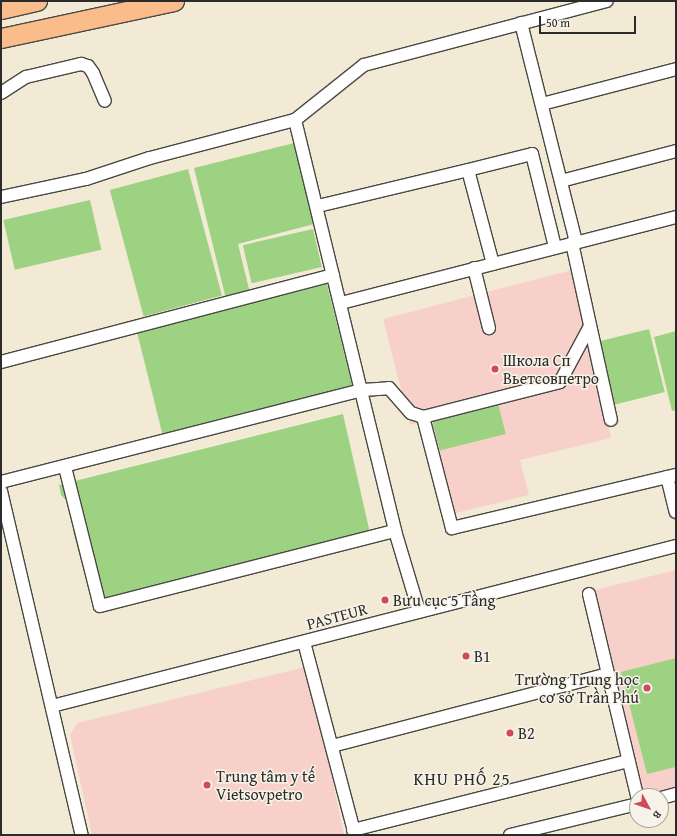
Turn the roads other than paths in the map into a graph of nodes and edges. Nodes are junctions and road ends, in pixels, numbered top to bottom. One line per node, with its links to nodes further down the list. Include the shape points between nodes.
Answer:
1 (37, 1): 4 (main road)
2 (174, 1): 6 (main road)
3 (607, 1): 5 (street)
4 (1, 9)
5 (521, 23): 10 (street); 11 (street, via 364,64)
6 (1, 38)
7 (676, 69): 10 (street)
8 (1, 94): 9 (street, via 26,77 82,64 88,66 93,73)
9 (105, 101)
10 (542, 104): 14 (street)
11 (295, 120): 15 (street, via 150,158 86,179); 16 (street)
12 (676, 151): 14 (street)
13 (468, 170): 16 (street); 19 (street, via 532,154); 20 (street)
14 (561, 181): 18 (street)
15 (1, 197)
16 (318, 206): 22 (street)
17 (676, 217): 18 (street)
18 (574, 243): 19 (street); 25 (street)
19 (556, 247): 20 (street)
20 (493, 264): 21 (street)
21 (474, 268): 23 (street); 24 (street)
22 (333, 275): 23 (street); 26 (street)
23 (341, 303): 27 (street)
24 (489, 328)
25 (590, 328): 28 (street, via 560,382); 29 (street)
26 (1, 362)
27 (363, 390): 28 (street, via 389,388 411,413); 30 (street); 35 (street)
28 (423, 418): 31 (street, via 452,528)
29 (611, 420)
30 (65, 467): 32 (street); 35 (street, via 100,606)
31 (672, 476): 34 (street)
32 (1, 482)
33 (1, 491): 41 (street)
34 (676, 512)
35 (396, 531): 38 (street)
36 (676, 546): 38 (street, PASTEUR)
37 (589, 594): 40 (street)
38 (419, 611): 39 (street, PASTEUR)
39 (304, 642): 41 (street, PASTEUR); 42 (street)
40 (608, 674): 42 (street); 43 (street)
41 (52, 706): 47 (street)
42 (332, 746): 46 (street)
43 (628, 760): 44 (street); 46 (street)
44 (635, 788)
45 (629, 806): 48 (street)
46 (354, 832)
47 (82, 835)
48 (510, 835)

